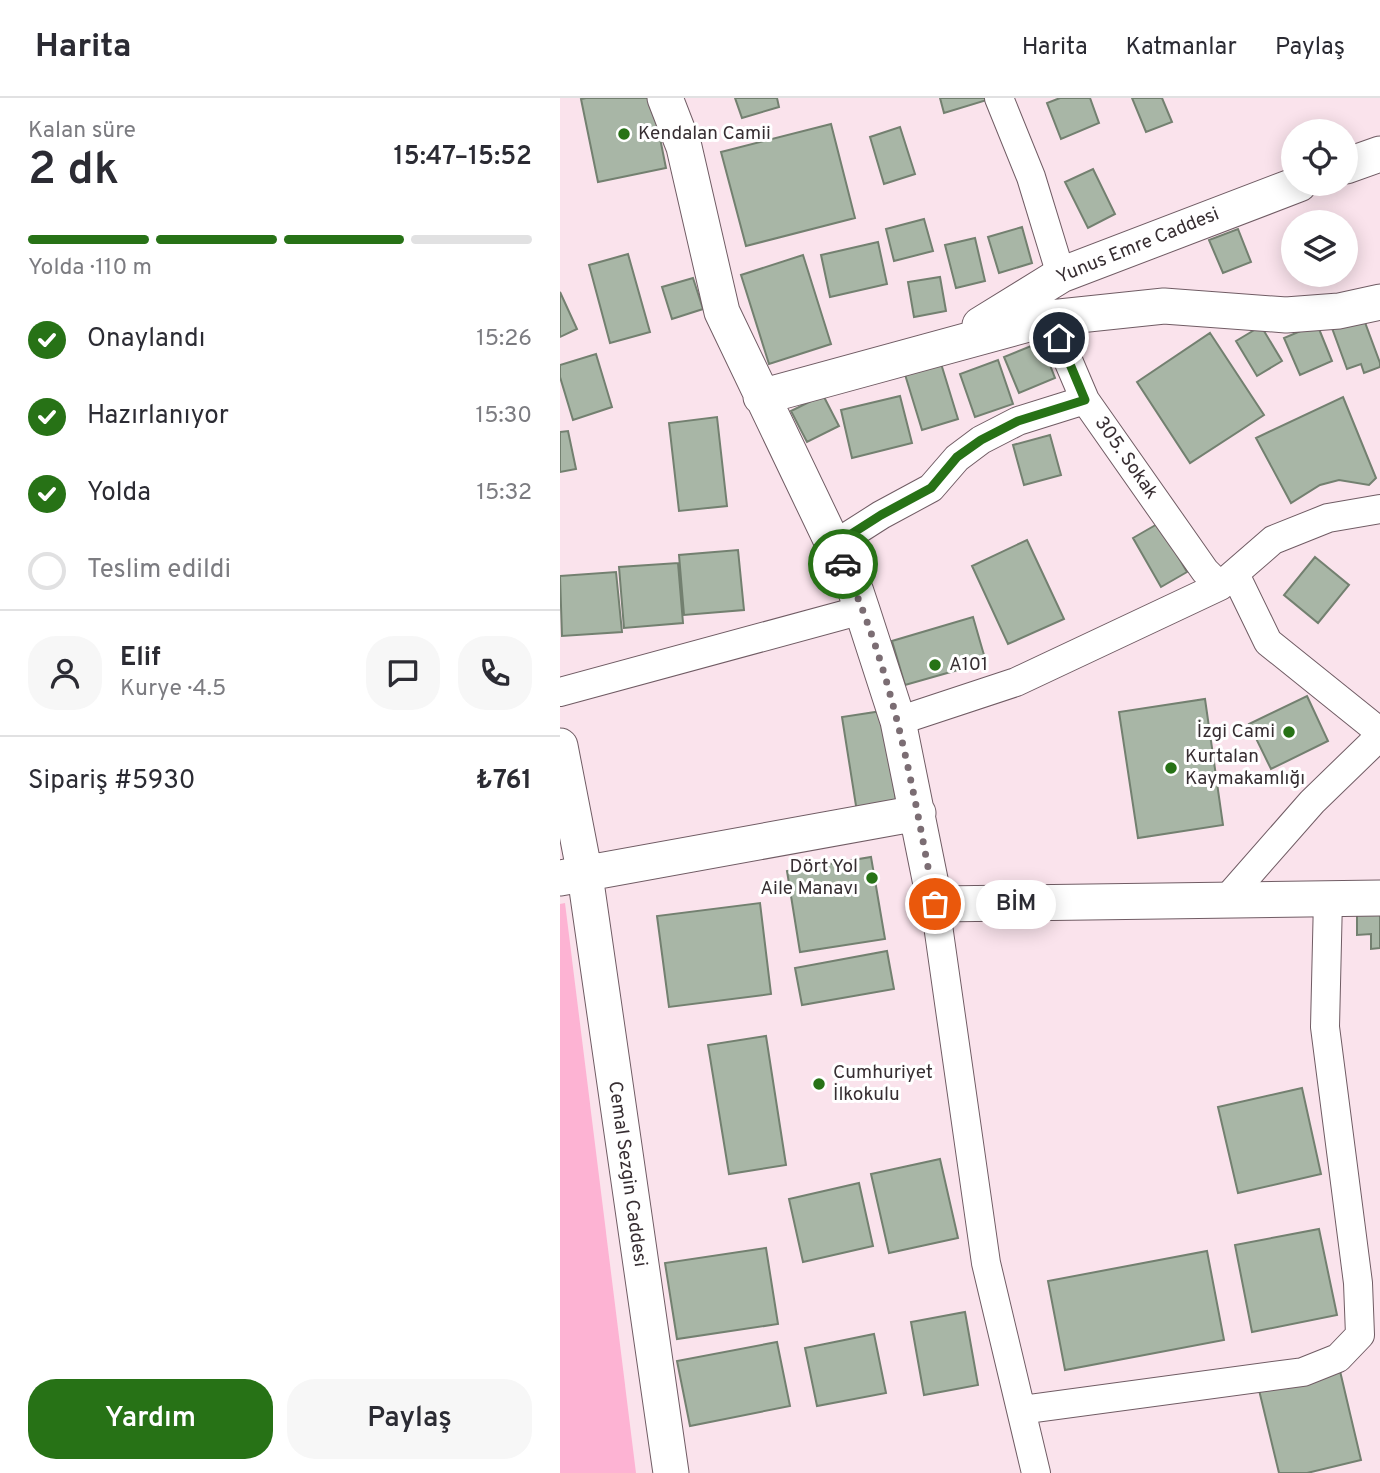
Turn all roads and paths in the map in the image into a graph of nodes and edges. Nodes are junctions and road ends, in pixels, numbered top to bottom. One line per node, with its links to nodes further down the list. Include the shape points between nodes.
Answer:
1 (665, 98): 10 (street, via 684,148 722,312)
2 (999, 98): 6 (street, via 1031,177)
3 (1380, 154): 4 (street)
4 (1358, 162)
5 (1281, 191): 6 (street, Yunus Emre Caddesi)
6 (1061, 275): 9 (street, Yunus Emre Caddesi)
7 (1380, 302): 8 (street, via 1286,315 1164,306)
8 (1050, 318): 9 (street); 11 (street, 305. Sokak)
9 (949, 345): 10 (street)
10 (761, 397): 13 (street)
11 (1085, 400): 13 (street, via 1018,421 981,440 957,457 931,488); 14 (street, 305. Sokak, via 1205,571)
12 (1380, 509): 14 (street, via 1328,518 1273,540)
13 (834, 545): 15 (street)
14 (1228, 580): 17 (street, via 1016,682); 18 (street, 305. Sokak, via 1268,642)
15 (862, 610): 16 (street); 17 (street)
16 (560, 692)
17 (898, 721): 20 (street)
18 (1380, 734): 24 (street, via 1311,802)
19 (560, 746): 21 (street, Cemal Sezgin Caddesi)
20 (918, 813): 21 (street); 25 (street)
21 (572, 876): 28 (street, Cemal Sezgin Caddesi)
22 (1380, 898): 23 (street)
23 (1328, 899): 24 (street); 26 (street, via 1325,1027 1358,1283)
24 (1226, 900): 25 (street)
25 (935, 904): 27 (street, via 986,1263)
26 (1370, 1334): 27 (street, via 1338,1357 1303,1372)
27 (1021, 1410): 29 (street)
28 (671, 1473)
29 (1036, 1473)

